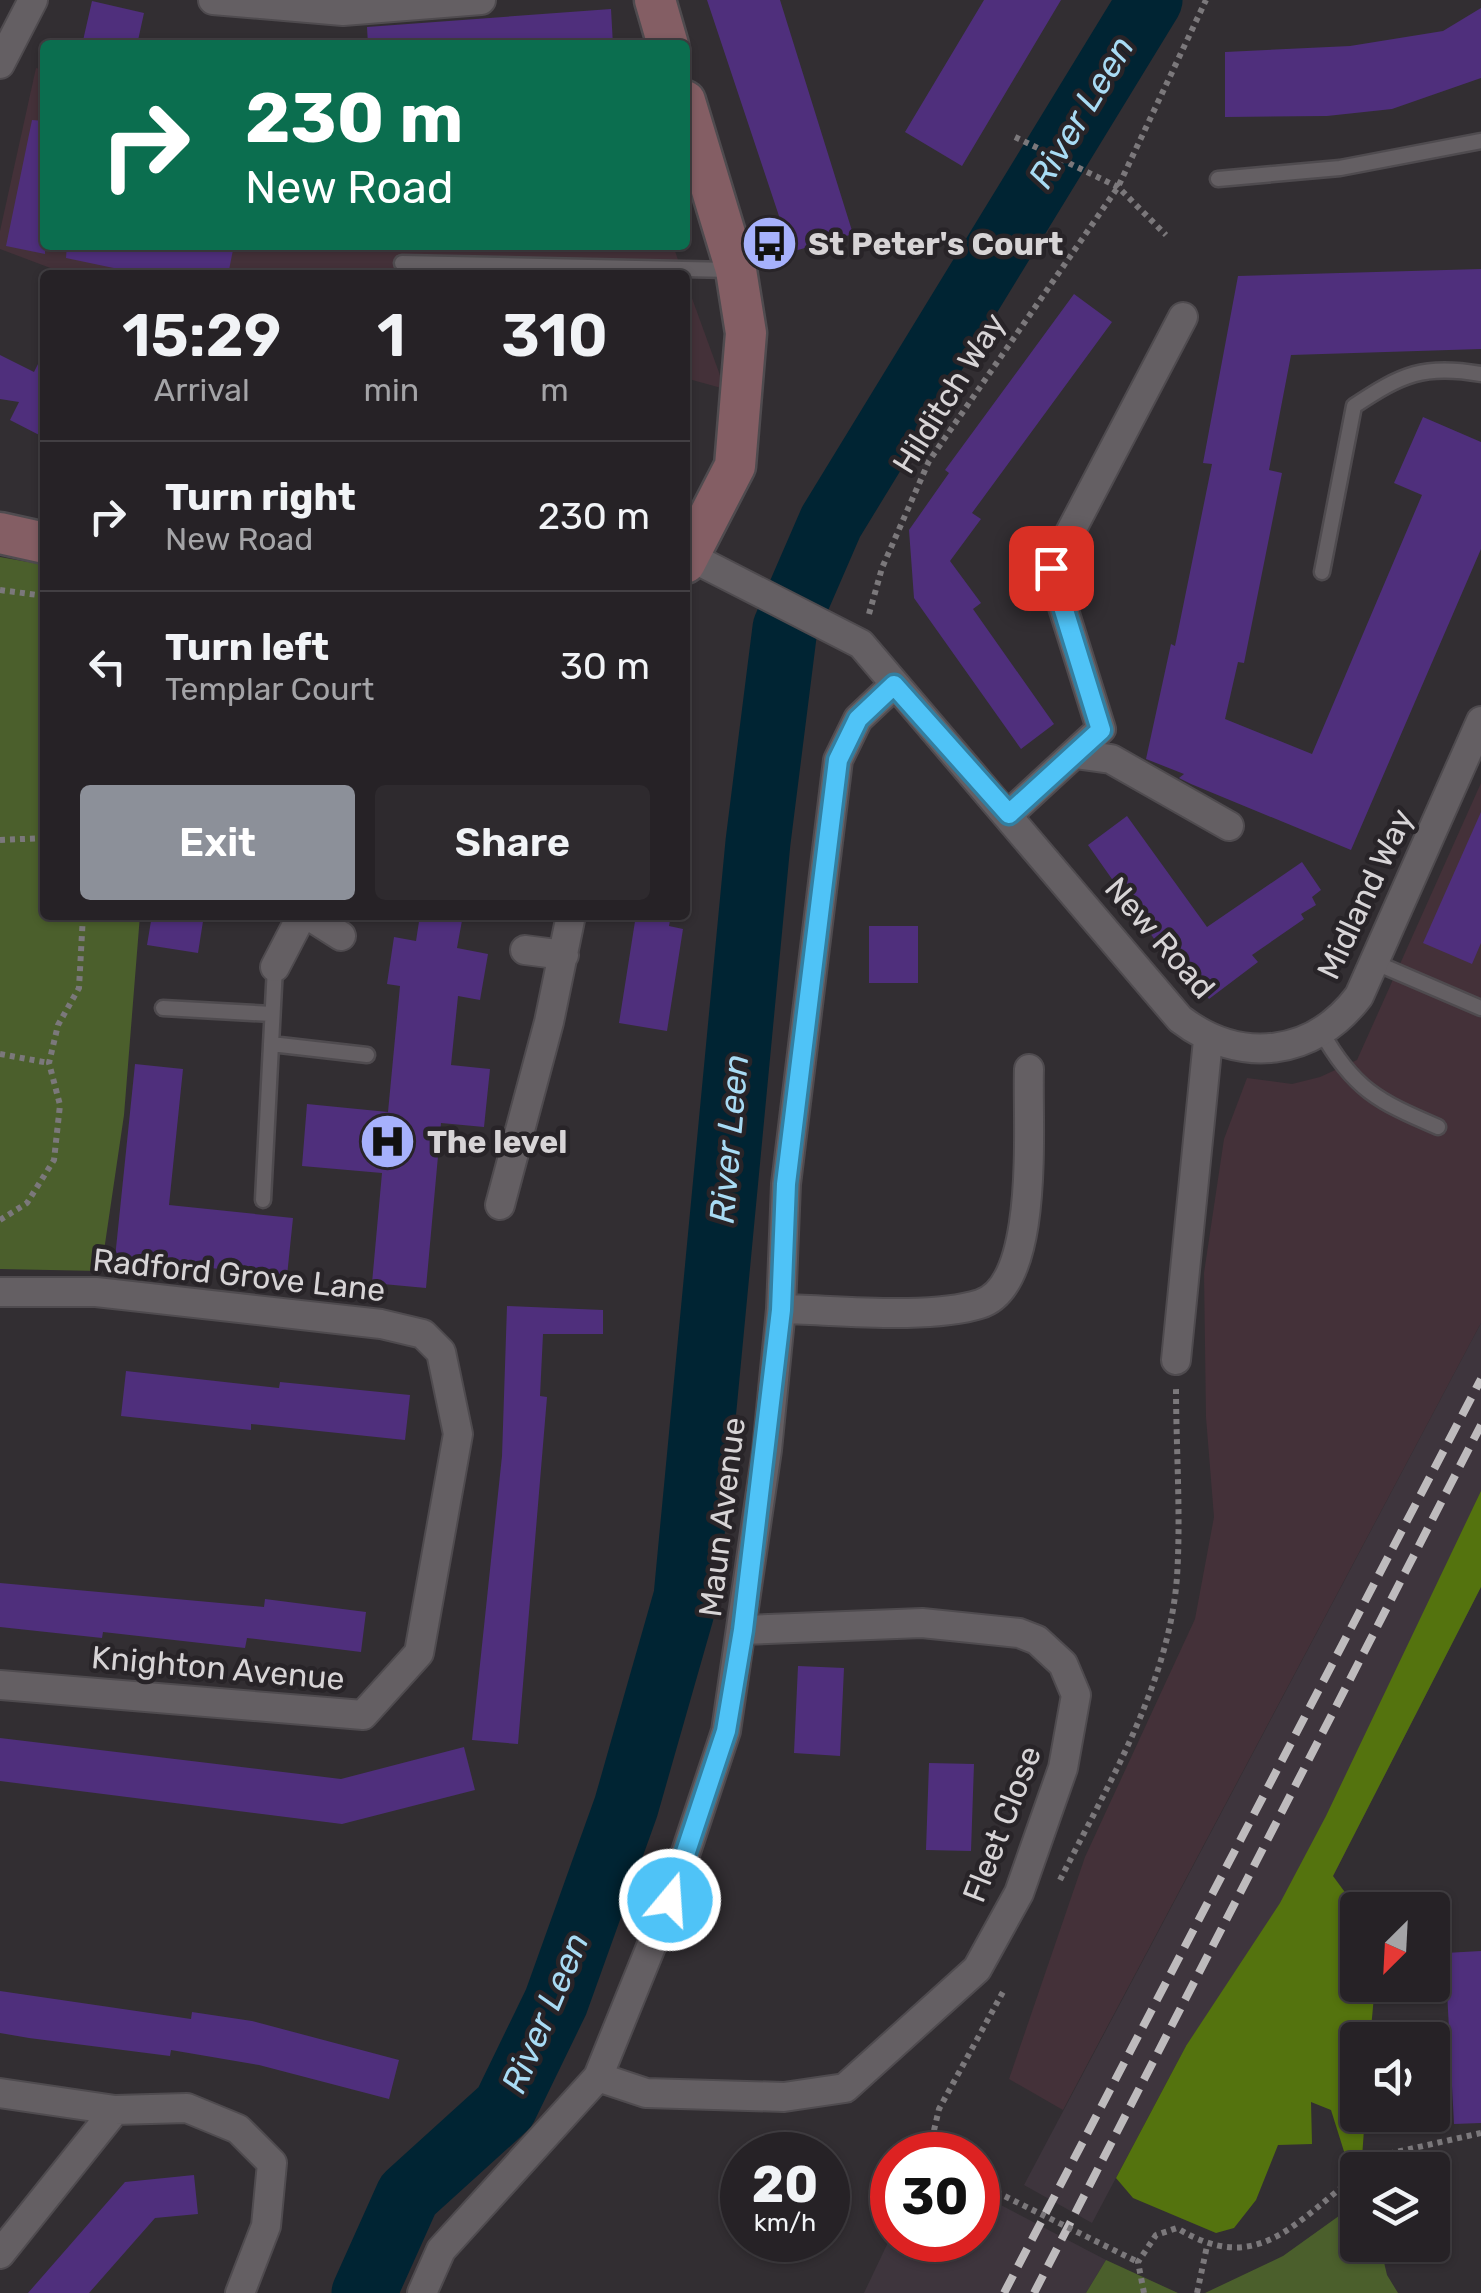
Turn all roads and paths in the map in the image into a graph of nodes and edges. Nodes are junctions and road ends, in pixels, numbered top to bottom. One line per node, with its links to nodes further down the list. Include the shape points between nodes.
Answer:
1 (33, 0): 7 (street)
2 (213, 0): 3 (street, via 343,11)
3 (482, 0)
4 (655, 0): 6 (street)
5 (1206, 0): 12 (path, Hilditch Way)
6 (667, 40)
7 (0, 64)
8 (690, 118): 15 (street)
9 (1015, 137): 12 (path)
10 (1481, 141): 11 (lane, via 1340,168)
11 (1218, 179)
12 (1118, 187): 13 (path); 25 (path, Hilditch Way, via 930,461 882,568)
13 (1166, 235)
14 (402, 264): 15 (lane)
15 (736, 270): 20 (street, via 746,333 734,466)
16 (1183, 317): 28 (street, via 1051,568 1101,730)
17 (1481, 374): 22 (lane, via 1439,366 1388,383 1354,406)
18 (0, 534): 19 (street)
19 (40, 542)
20 (690, 554)
21 (690, 561): 25 (street, New Road)
22 (1322, 572)
23 (0, 590): 24 (path)
24 (40, 595)
25 (861, 644): 26 (street, New Road)
26 (894, 685): 29 (street, New Road); 57 (street, Maun Avenue, via 858,719 838,760 786,1184)
27 (1481, 721): 40 (street, Midland Way)
28 (1075, 754): 29 (street); 30 (street, via 1111,759)
29 (1009, 814): 46 (street, New Road, via 1180,1019)
30 (1229, 826)
31 (40, 838): 32 (path)
32 (0, 840)
33 (83, 920): 50 (path, via 79,988 58,1026)
34 (302, 920): 41 (street)
35 (314, 920): 37 (street)
36 (571, 920): 39 (street)
37 (341, 936)
38 (525, 950): 39 (street)
39 (564, 956): 54 (street)
40 (1376, 963): 43 (lane); 45 (street, Midland Way, via 1340,1022)
41 (275, 967): 44 (lane)
42 (163, 1008): 44 (lane)
43 (1481, 1008)
44 (272, 1014): 47 (lane)
45 (1322, 1031): 46 (street, Midland Way, via 1282,1046 1242,1050); 52 (lane, via 1341,1068 1366,1092)
46 (1208, 1040): 58 (street, New Road)
47 (271, 1044): 49 (lane); 53 (lane)
48 (0, 1054): 50 (path)
49 (367, 1054)
50 (49, 1063): 55 (path, via 60,1104 54,1160 26,1203)
51 (1028, 1070): 57 (street, via 1023,1246 1008,1282 984,1304 949,1310)
52 (1438, 1127)
53 (263, 1200)
54 (500, 1204)
55 (0, 1220)
56 (0, 1292): 59 (street, Radford Grove Lane, via 96,1292 380,1324 424,1334)
57 (781, 1310): 60 (street, Maun Avenue)
58 (1176, 1360): 62 (path, via 1177,1579)
59 (449, 1372): 61 (street, Knighton Avenue, via 458,1434 418,1653 363,1715)
60 (743, 1630): 63 (street, Maun Avenue, via 726,1731 670,1900); 63 (street, Fleet Close, via 922,1623 1037,1640 1063,1664 1076,1695 1063,1768 1019,1893 978,1969 845,2088 784,2097 646,2093)
61 (0, 1686)
62 (1140, 1716)
63 (598, 2077): 74 (street, Maun Avenue, via 441,2250)
64 (0, 2093): 65 (street)
65 (116, 2110): 71 (street); 73 (street, via 187,2108 238,2129 272,2163 266,2226)
66 (1481, 2133): 67 (path)
67 (1400, 2152)
68 (1340, 2189): 70 (path, via 1282,2236 1243,2249)
69 (1000, 2193): 72 (path, bridge)
70 (1207, 2246): 72 (path, via 1178,2228 1156,2235); 76 (path)
71 (0, 2254)
72 (1138, 2262): 75 (path)
73 (240, 2293)
74 (422, 2293)
75 (1144, 2293)
76 (1197, 2293)

